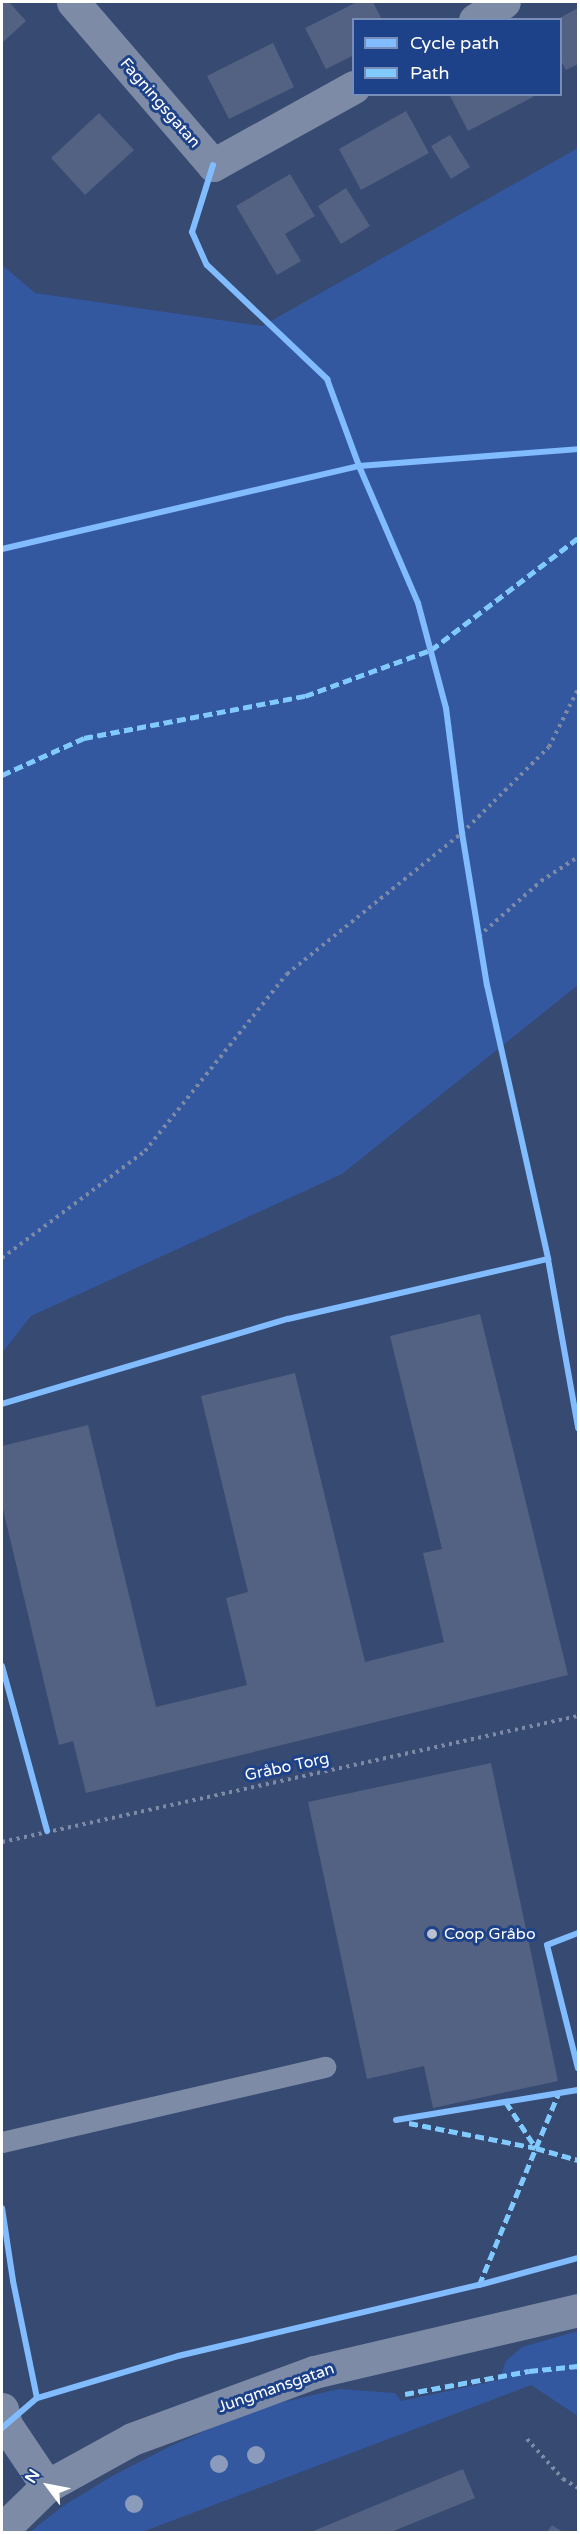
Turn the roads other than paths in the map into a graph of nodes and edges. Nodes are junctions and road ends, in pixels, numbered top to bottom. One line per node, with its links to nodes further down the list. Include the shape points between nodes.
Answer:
1 (73, 2): 4 (street, Fagningsgatan, via 213,165)
2 (504, 2): 3 (street)
3 (478, 18)
4 (352, 88)
5 (325, 2067): 6 (lane)
6 (2, 2142)
7 (579, 2310): 9 (street, Jungmansgatan, via 314,2372 132,2439)
8 (2, 2409): 9 (street, via 6,2425)
9 (47, 2486): 10 (street, Jungmansgatan)
10 (2, 2530)

